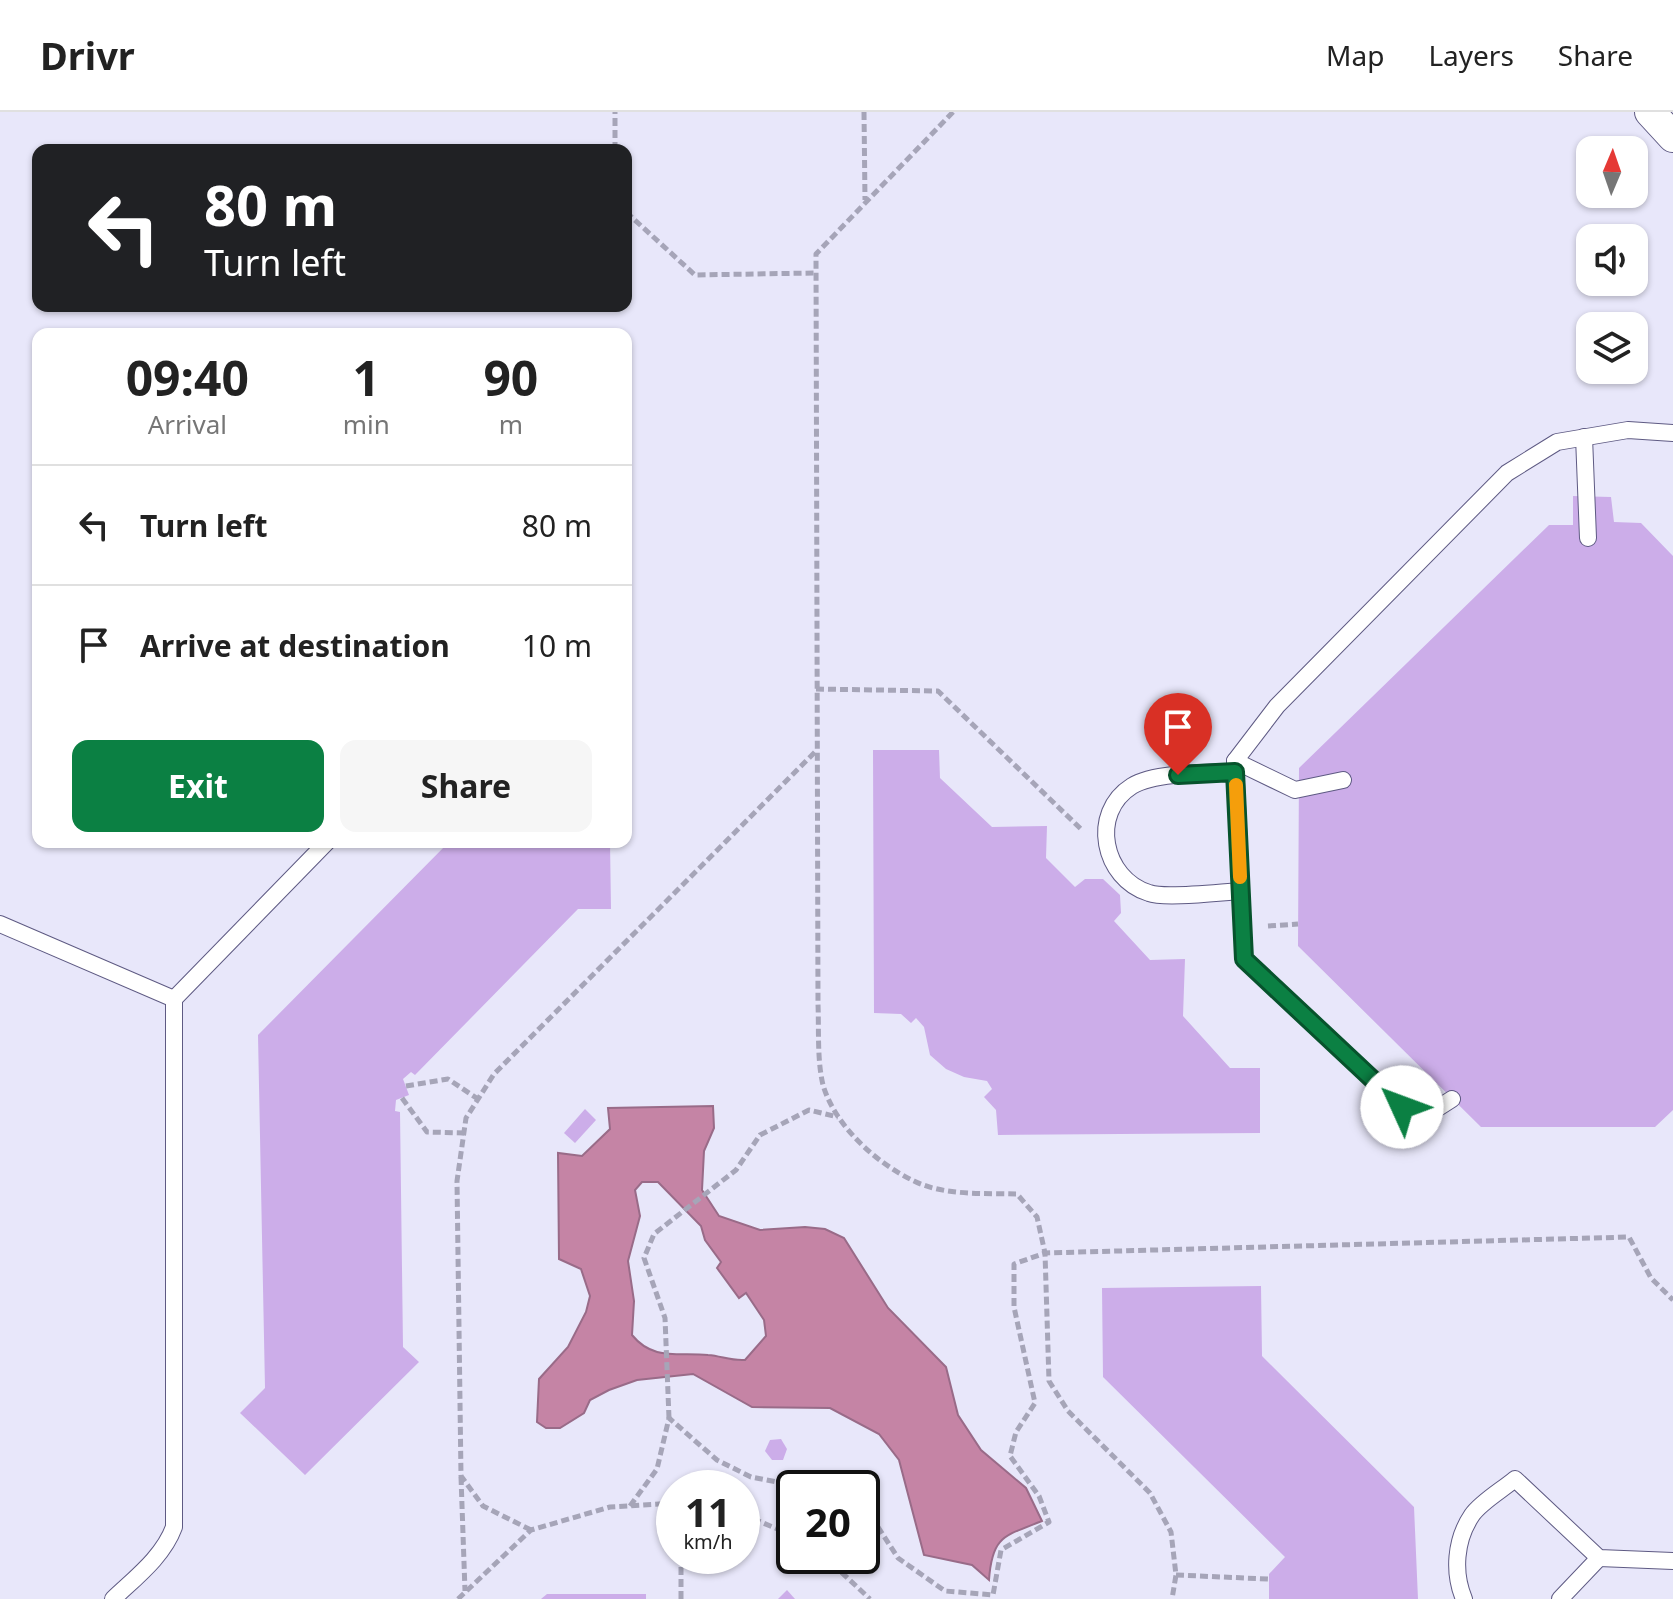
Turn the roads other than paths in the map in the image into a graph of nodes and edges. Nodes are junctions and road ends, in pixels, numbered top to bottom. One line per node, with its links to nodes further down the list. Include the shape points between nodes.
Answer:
1 (1650, 112): 2 (street)
2 (1673, 137)
3 (1673, 433): 4 (lane, via 1628,430)
4 (1584, 437): 5 (lane); 6 (lane, via 1557,442 1507,473 1277,706)
5 (1588, 538)
6 (1235, 766): 7 (lane, via 1295,790); 9 (lane); 9 (lane, via 1133,784 1114,803 1106,827 1108,856 1120,876 1150,894)
7 (1343, 780)
8 (321, 848): 11 (lane)
9 (1241, 891): 12 (lane, via 1244,959 1402,1107 1427,1115)
10 (0, 924): 11 (lane)
11 (174, 999): 15 (lane, via 174,1527 169,1541)
12 (1452, 1099)
13 (1599, 1558): 14 (lane); 16 (lane, via 1515,1479 1472,1515 1459,1546 1456,1581); 17 (lane)
14 (1673, 1561)
15 (113, 1599)
16 (1464, 1599)
17 (1560, 1599)

